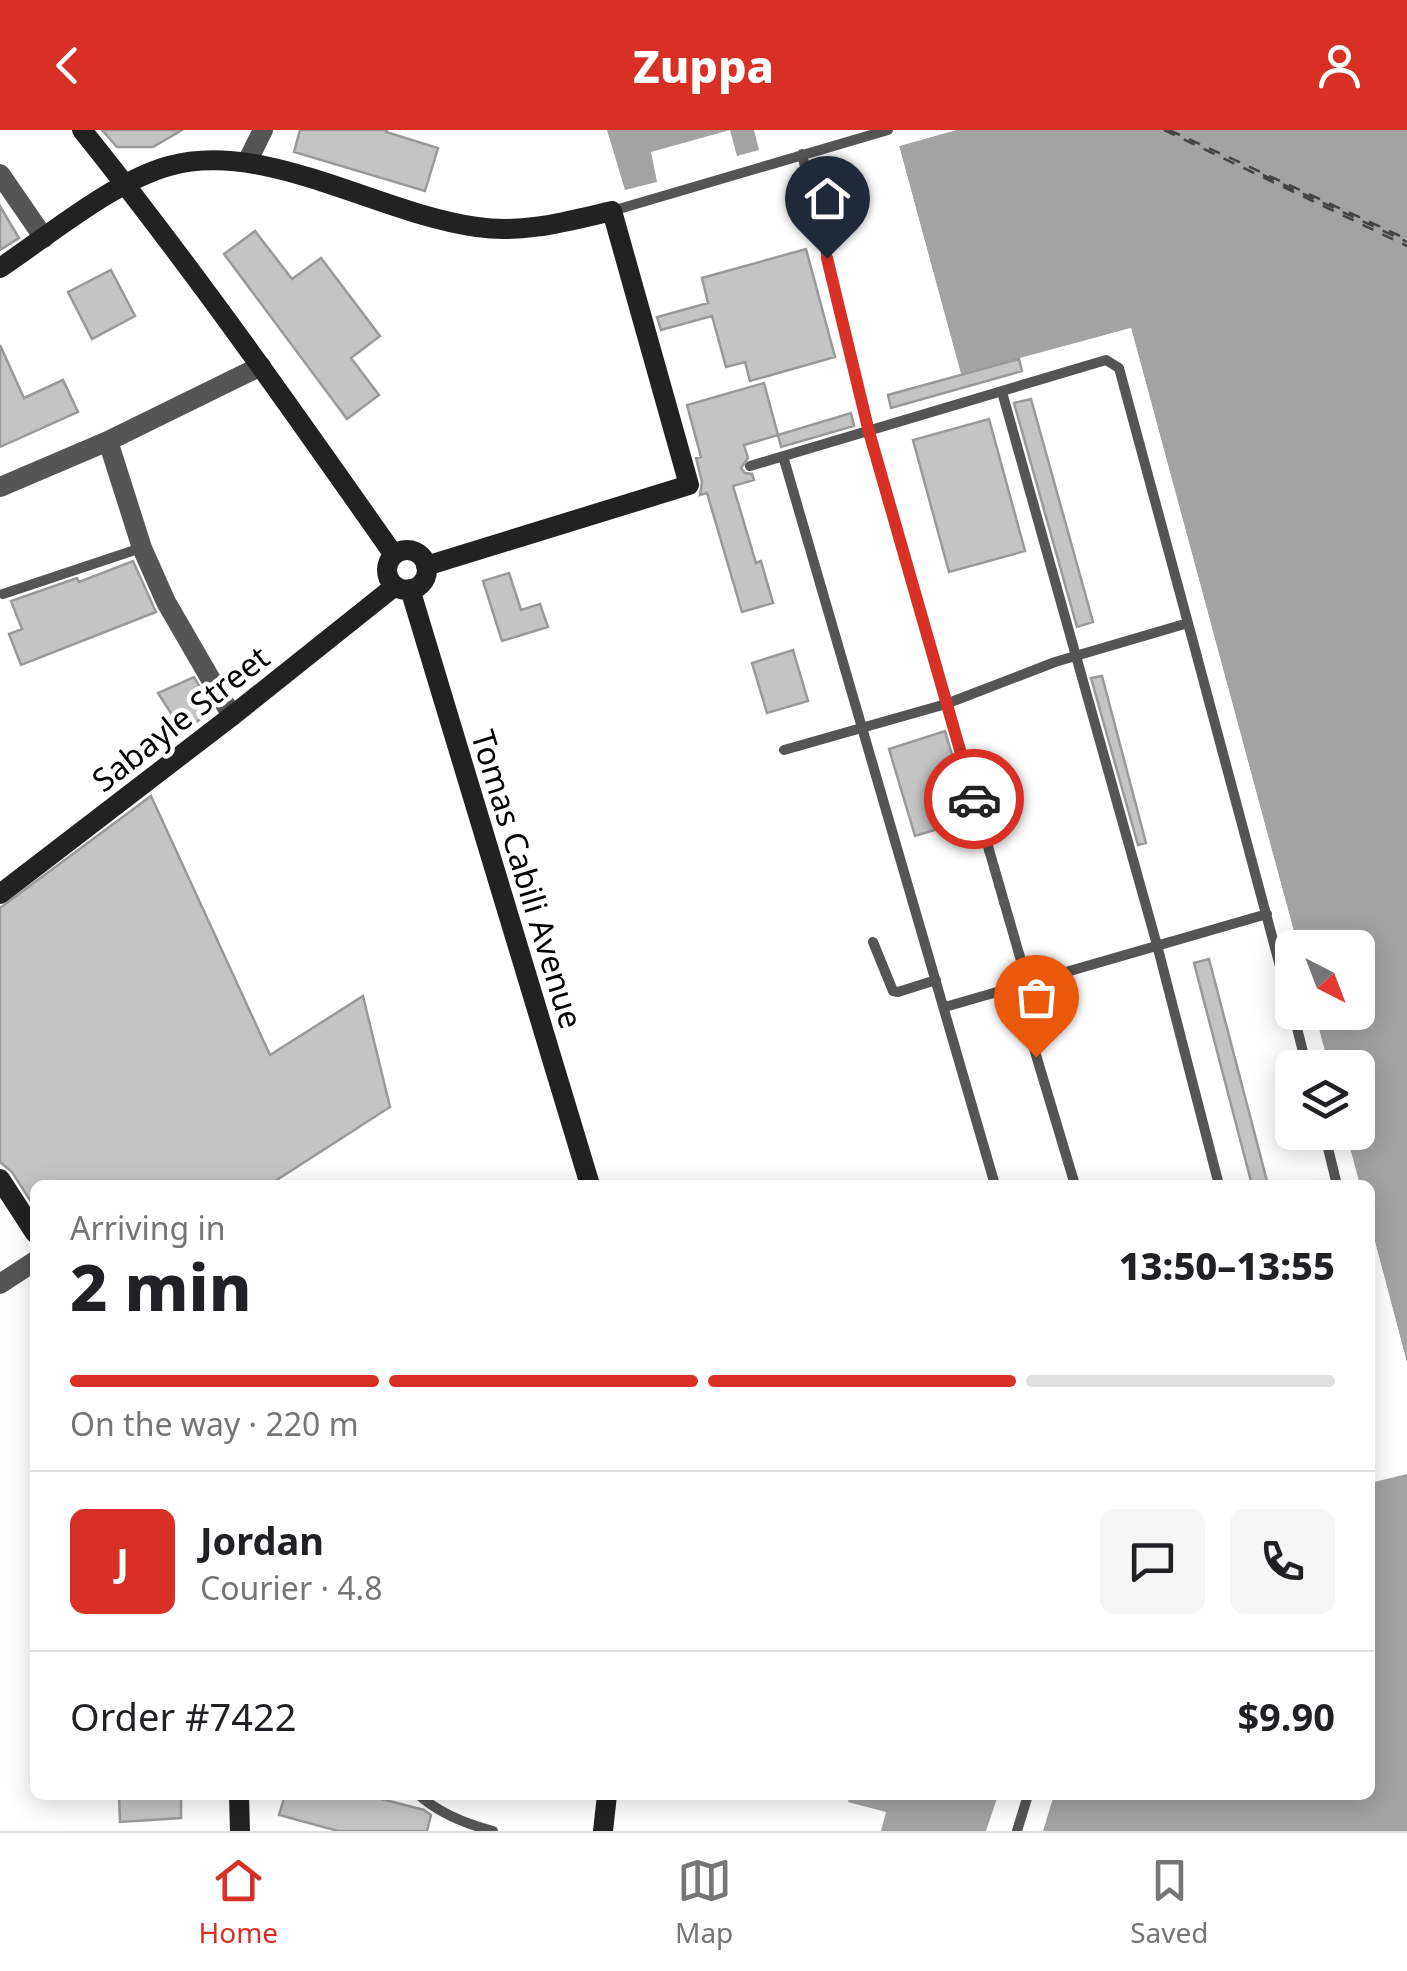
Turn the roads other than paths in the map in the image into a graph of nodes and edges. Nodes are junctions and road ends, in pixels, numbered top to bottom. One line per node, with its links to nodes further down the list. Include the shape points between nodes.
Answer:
1 (82, 130): 7 (street)
2 (262, 130): 5 (street)
3 (888, 130): 4 (lane)
4 (802, 154): 8 (lane); 13 (lane)
5 (248, 160): 7 (street, via 167,166); 8 (street, via 476,227 537,227)
6 (0, 174): 9 (street)
7 (125, 184): 9 (street); 11 (street)
8 (612, 211): 20 (street, via 689,485)
9 (44, 238): 10 (street)
10 (0, 268)
11 (261, 366): 14 (street); 19 (street)
12 (1002, 392): 13 (lane); 23 (lane, via 1106,360 1119,368); 24 (lane)
13 (869, 432): 15 (lane); 25 (lane)
14 (108, 441): 17 (street); 18 (street)
15 (783, 456): 16 (lane); 27 (lane)
16 (750, 466)
17 (0, 487)
18 (142, 548): 22 (lane); 26 (street)
19 (394, 555): 20 (street, via 416,553); 21 (street, via 387,571)
20 (426, 566): 21 (street, via 424,581)
21 (402, 588): 26 (street, Sabayle Street); 39 (street, Tomas Cabili Avenue)
22 (3, 594)
23 (1188, 623): 24 (lane); 30 (lane)
24 (1077, 656): 25 (lane); 33 (lane)
25 (946, 704): 27 (lane); 35 (lane)
26 (232, 716): 29 (street, Sabayle Street)
27 (864, 727): 28 (lane); 34 (lane)
28 (784, 750)
29 (0, 894)
30 (1267, 914): 32 (lane); 33 (lane)
31 (873, 942): 34 (lane, via 893,991)
32 (1275, 944)
33 (1157, 945): 35 (lane); 42 (lane)
34 (936, 980): 36 (lane)
35 (1028, 984): 36 (lane); 41 (lane, via 1027,1025)
36 (945, 1007): 40 (lane)
37 (1328, 1150): 43 (lane)
38 (0, 1178): 44 (street)
39 (588, 1180)
40 (994, 1180)
41 (1074, 1180)
42 (1218, 1180)
43 (1336, 1180)
44 (30, 1225)
45 (30, 1264): 46 (street)
46 (0, 1284)
47 (239, 1800): 51 (street)
48 (424, 1800): 52 (lane)
49 (606, 1800): 53 (street)
50 (1026, 1800): 54 (lane)
51 (240, 1831)
52 (493, 1831)
53 (603, 1831)
54 (1017, 1831)

